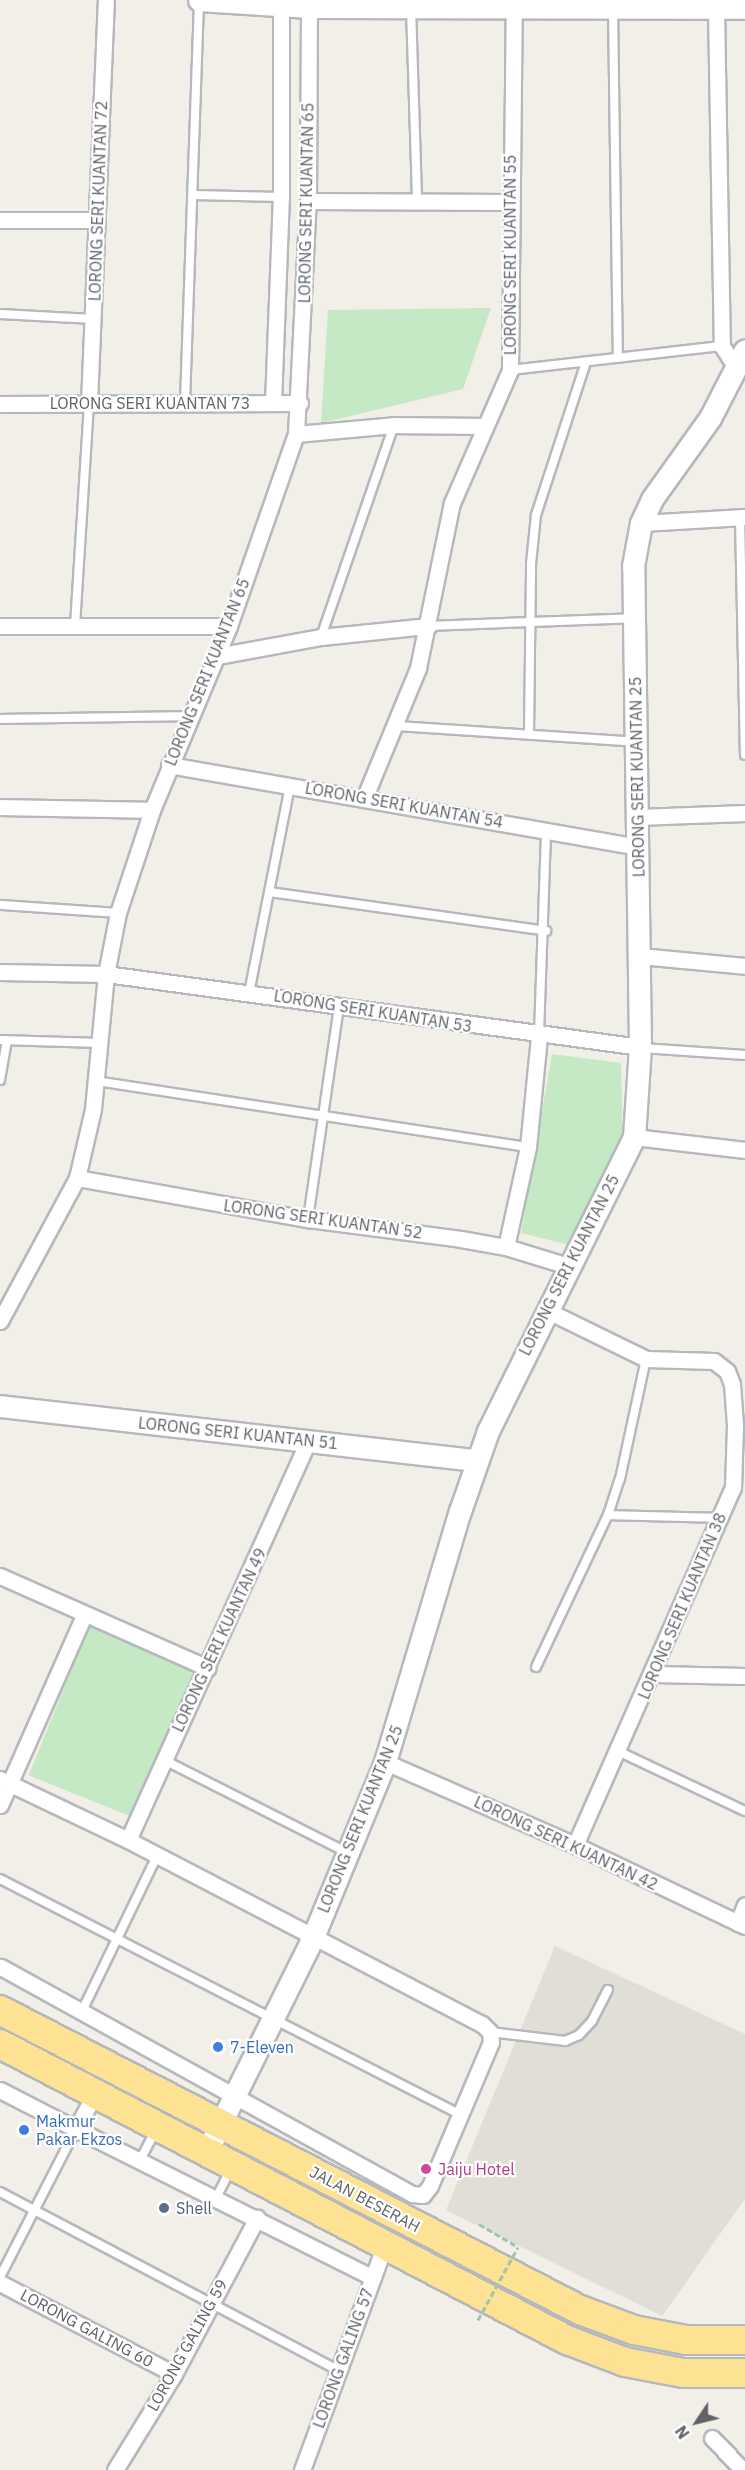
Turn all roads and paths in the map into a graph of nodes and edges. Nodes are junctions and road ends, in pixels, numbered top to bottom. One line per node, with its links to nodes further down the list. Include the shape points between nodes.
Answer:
1 (106, 0): 17 (street, LORONG SERI KUANTAN 72)
2 (199, 0): 6 (street); 11 (lane)
3 (309, 4): 4 (street); 6 (street); 13 (street, LORONG SERI KUANTAN 65)
4 (411, 4): 7 (street); 14 (lane)
5 (689, 4): 8 (street); 10 (street)
6 (281, 5): 12 (street)
7 (502, 5): 8 (street); 15 (street, LORONG SERI KUANTAN 55)
8 (600, 5): 22 (lane)
9 (745, 8): 10 (street)
10 (716, 9): 20 (street)
11 (193, 195): 12 (lane); 26 (lane)
12 (281, 197): 28 (street)
13 (308, 201): 14 (street); 29 (street, LORONG SERI KUANTAN 65)
14 (417, 201): 15 (street)
15 (510, 202): 25 (street, LORONG SERI KUANTAN 55)
16 (0, 220): 17 (street)
17 (97, 220): 19 (street, LORONG SERI KUANTAN 72)
18 (0, 314): 19 (lane)
19 (93, 319): 27 (street, LORONG SERI KUANTAN 72)
20 (722, 346): 22 (lane); 24 (street)
21 (745, 350): 24 (street, LORONG SERI KUANTAN 25)
22 (618, 358): 23 (lane)
23 (586, 362): 25 (lane); 37 (lane, via 536,515 531,564)
24 (737, 369): 35 (street, LORONG SERI KUANTAN 25, via 710,418 652,499)
25 (510, 370): 32 (street, LORONG SERI KUANTAN 55)
26 (185, 402): 27 (street, LORONG SERI KUANTAN 73); 28 (street, LORONG SERI KUANTAN 73)
27 (89, 403): 30 (street, LORONG SERI KUANTAN 73); 39 (lane)
28 (273, 403): 29 (street, LORONG SERI KUANTAN 73)
29 (300, 403): 33 (street, LORONG SERI KUANTAN 65)
30 (0, 404)
31 (394, 425): 32 (street); 33 (street); 42 (lane)
32 (483, 426): 41 (street, LORONG SERI KUANTAN 55, via 452,503)
33 (296, 434): 40 (street, LORONG SERI KUANTAN 65)
34 (742, 518): 35 (street); 49 (lane)
35 (641, 523): 36 (street, LORONG SERI KUANTAN 25, via 633,566)
36 (633, 618): 37 (lane); 48 (street, LORONG SERI KUANTAN 25)
37 (533, 621): 41 (lane); 47 (lane)
38 (0, 626): 39 (street)
39 (75, 626): 40 (street)
40 (229, 626): 43 (street, LORONG SERI KUANTAN 65)
41 (428, 626): 42 (street); 46 (street, LORONG SERI KUANTAN 55)
42 (321, 637): 43 (street)
43 (217, 656): 44 (street, LORONG SERI KUANTAN 65)
44 (190, 716): 45 (lane); 50 (street, LORONG SERI KUANTAN 65)
45 (0, 719)
46 (398, 726): 47 (lane); 52 (street, LORONG SERI KUANTAN 55)
47 (530, 734): 48 (lane)
48 (636, 742): 56 (street, LORONG SERI KUANTAN 25)
49 (745, 755)
50 (169, 765): 51 (street, LORONG SERI KUANTAN 54); 54 (street, LORONG SERI KUANTAN 65)
51 (290, 784): 52 (street, LORONG SERI KUANTAN 54); 59 (lane)
52 (364, 800): 57 (street, LORONG SERI KUANTAN 54)
53 (0, 807): 54 (street)
54 (152, 810): 61 (street, LORONG SERI KUANTAN 65)
55 (745, 813): 56 (street)
56 (637, 816): 58 (street, LORONG SERI KUANTAN 25)
57 (546, 832): 58 (street, LORONG SERI KUANTAN 54); 62 (lane)
58 (638, 847): 63 (street, LORONG SERI KUANTAN 25)
59 (270, 892): 62 (lane); 67 (lane)
60 (0, 905): 61 (lane)
61 (118, 913): 66 (street, LORONG SERI KUANTAN 65)
62 (546, 931): 69 (lane)
63 (640, 956): 64 (street); 72 (street, LORONG SERI KUANTAN 25)
64 (745, 966)
65 (0, 972): 66 (street, LORONG SERI KUANTAN 53)
66 (106, 974): 67 (street, LORONG SERI KUANTAN 53); 71 (street, LORONG SERI KUANTAN 65)
67 (249, 993): 68 (street, LORONG SERI KUANTAN 53)
68 (339, 1006): 69 (street, LORONG SERI KUANTAN 53); 76 (lane)
69 (538, 1036): 72 (street, LORONG SERI KUANTAN 53); 78 (street)
70 (3, 1041): 71 (lane); 74 (lane)
71 (100, 1043): 75 (street, LORONG SERI KUANTAN 65)
72 (640, 1047): 73 (lane); 77 (street, LORONG SERI KUANTAN 25)
73 (745, 1055)
74 (0, 1080)
75 (96, 1081): 76 (lane); 80 (street, LORONG SERI KUANTAN 65)
76 (323, 1114): 78 (lane); 81 (lane)
77 (634, 1137): 79 (street); 83 (street, LORONG SERI KUANTAN 25)
78 (528, 1147): 82 (street)
79 (745, 1150)
80 (77, 1178): 81 (street, LORONG SERI KUANTAN 52); 85 (street, LORONG SERI KUANTAN 65)
81 (308, 1219): 82 (street, LORONG SERI KUANTAN 52)
82 (506, 1247): 83 (street, LORONG SERI KUANTAN 52)
83 (568, 1266): 84 (street, LORONG SERI KUANTAN 25)
84 (546, 1310): 86 (street, LORONG SERI KUANTAN 38); 89 (street, LORONG SERI KUANTAN 25)
85 (0, 1321)
86 (646, 1359): 90 (street, LORONG SERI KUANTAN 38, via 714,1361 727,1371 732,1384); 91 (lane, via 620,1479)
87 (0, 1406): 88 (street, LORONG SERI KUANTAN 51)
88 (309, 1440): 89 (street, LORONG SERI KUANTAN 51); 96 (street, LORONG SERI KUANTAN 49)
89 (476, 1460): 101 (street, LORONG SERI KUANTAN 25)
90 (739, 1488): 92 (street, LORONG SERI KUANTAN 38)
91 (608, 1515): 92 (lane); 95 (lane)
92 (720, 1518): 97 (street, LORONG SERI KUANTAN 38)
93 (0, 1576): 94 (street)
94 (84, 1615): 96 (street); 102 (street)
95 (536, 1667)
96 (208, 1668): 100 (street, LORONG SERI KUANTAN 49)
97 (654, 1674): 98 (street); 99 (street, LORONG SERI KUANTAN 38)
98 (745, 1676)
99 (618, 1751): 104 (lane); 106 (street, LORONG SERI KUANTAN 38)
100 (163, 1759): 105 (street, LORONG SERI KUANTAN 49); 107 (lane)
101 (386, 1762): 106 (street, LORONG SERI KUANTAN 42); 107 (street, LORONG SERI KUANTAN 25)
102 (5, 1781): 103 (street); 105 (street)
103 (0, 1805)
104 (745, 1811)
105 (128, 1840): 108 (street)
106 (575, 1845): 111 (street, LORONG SERI KUANTAN 42)
107 (347, 1852): 112 (street, LORONG SERI KUANTAN 25)
108 (157, 1856): 112 (street); 113 (lane)
109 (0, 1879): 113 (lane)
110 (745, 1905): 111 (street)
111 (741, 1925)
112 (313, 1937): 118 (street, LORONG SERI KUANTAN 25); 119 (street)
113 (116, 1939): 117 (lane); 118 (lane)
114 (0, 1967): 117 (street)
115 (608, 1990): 119 (lane, via 592,2021 579,2035 565,2041)
116 (0, 2010): 125 (highway, JALAN BESERAH)
117 (82, 2011): 123 (street)
118 (272, 2020): 123 (street, LORONG SERI KUANTAN 25); 124 (lane)
119 (490, 2032): 124 (street, via 491,2042)
120 (0, 2044): 122 (highway, JALAN BESERAH)
121 (0, 2090): 127 (street)
122 (94, 2094): 126 (highway, JALAN BESERAH); 127 (street)
123 (236, 2096): 124 (street, via 412,2194 423,2195); 125 (street, LORONG SERI KUANTAN 25)
124 (461, 2115)
125 (222, 2124): 128 (street, LORONG SERI KUANTAN 25); 142 (highway, JALAN BESERAH, via 580,2310 634,2330 686,2340)
126 (157, 2127): 128 (highway, JALAN BESERAH); 129 (lane)
127 (76, 2129): 129 (street); 133 (lane)
128 (206, 2154): 130 (highway, JALAN BESERAH)
129 (140, 2160): 132 (street)
130 (232, 2168): 132 (lane); 136 (highway, JALAN BESERAH)
131 (0, 2192): 133 (lane)
132 (216, 2198): 134 (street)
133 (34, 2211): 137 (lane); 140 (lane)
134 (257, 2218): 138 (street); 140 (street, LORONG GALING 59)
135 (479, 2224): 141 (path, bridge, via 518,2247)
136 (384, 2247): 138 (street, LORONG GALING 57); 144 (highway, JALAN BESERAH, via 567,2340 626,2362 683,2373)
137 (0, 2277)
138 (373, 2278): 143 (street, LORONG GALING 57)
139 (0, 2283): 145 (street, LORONG GALING 60)
140 (210, 2305): 143 (lane); 145 (street, LORONG GALING 59)
141 (478, 2320)
142 (745, 2340)
143 (340, 2370): 148 (street, LORONG GALING 57)
144 (745, 2373)
145 (174, 2374): 147 (street, LORONG GALING 59)
146 (712, 2438): 149 (street)
147 (115, 2470)
148 (303, 2470)
149 (743, 2470)

